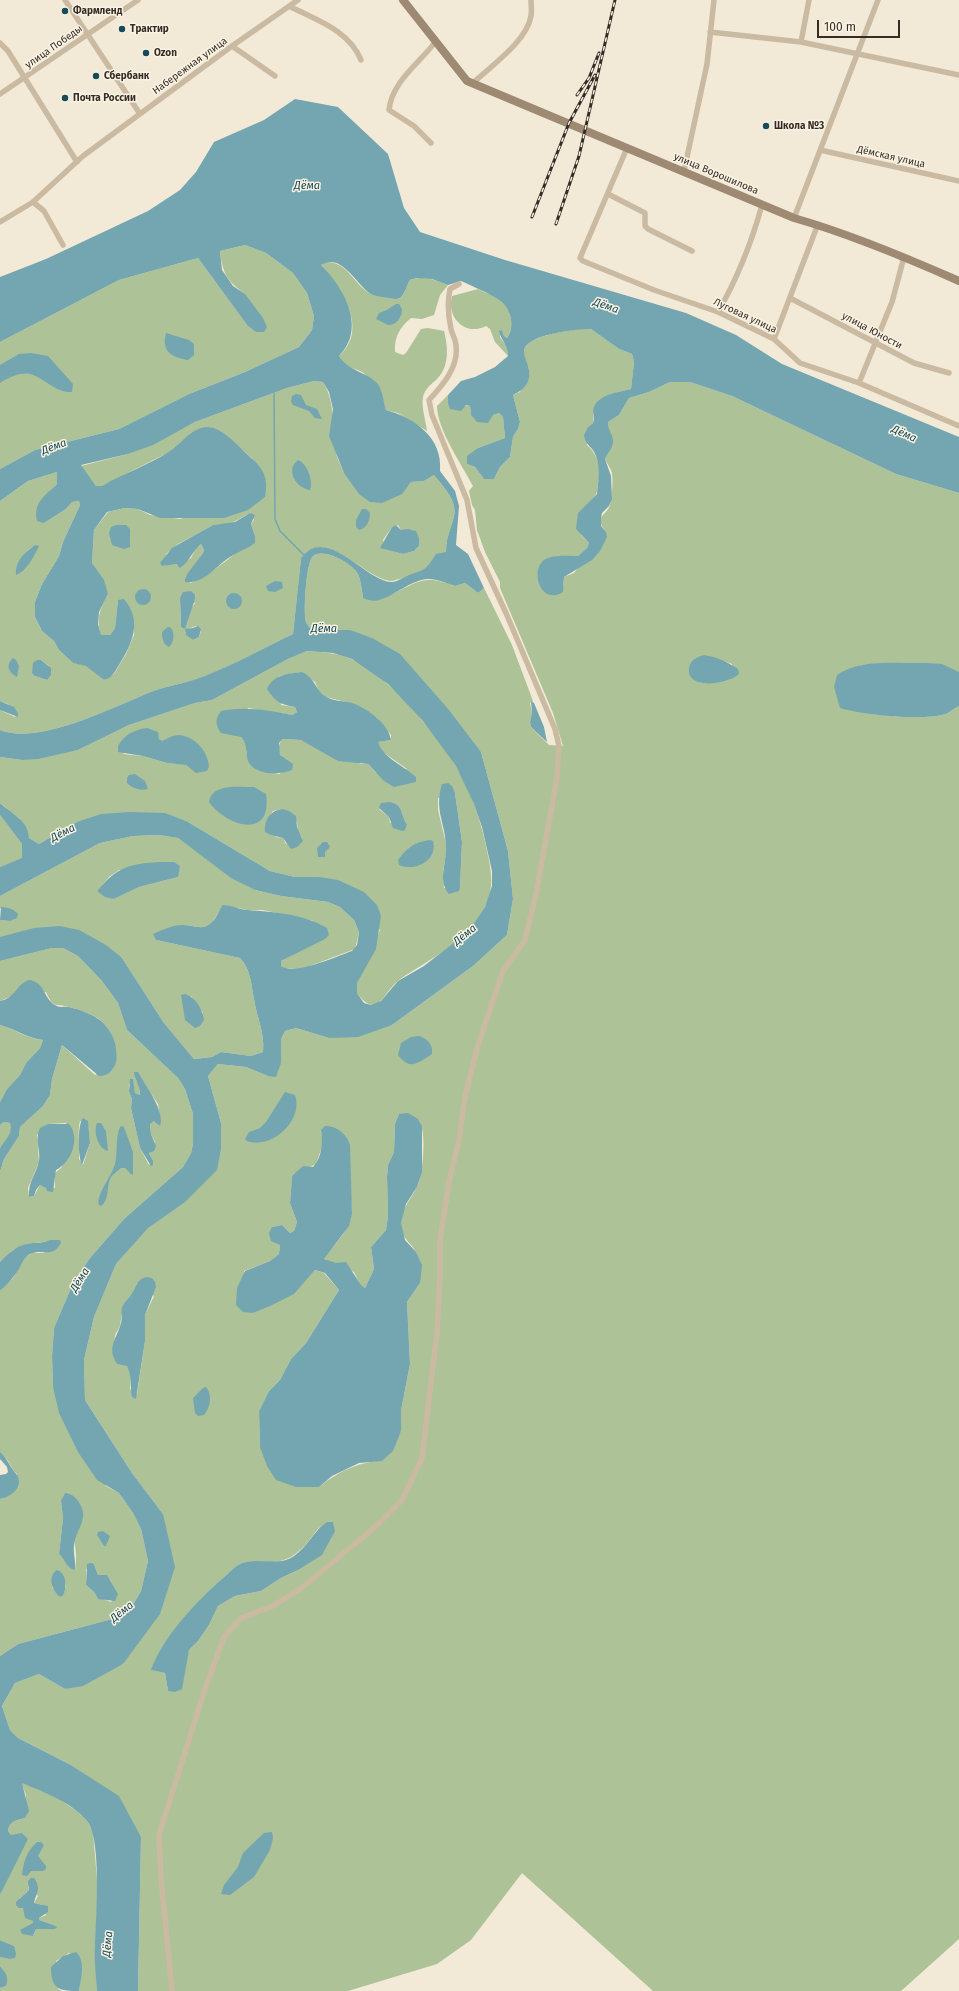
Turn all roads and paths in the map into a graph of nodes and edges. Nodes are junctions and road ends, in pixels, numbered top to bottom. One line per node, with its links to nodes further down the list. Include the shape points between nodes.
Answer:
1 (65, 0): 11 (street)
2 (138, 0): 11 (street, улица Победы)
3 (298, 0): 9 (street, Набережная улица)
4 (403, 0): 12 (street)
5 (531, 0): 21 (street, via 531,15 520,39)
6 (714, 0): 10 (street)
7 (809, 0): 13 (street)
8 (878, 0): 16 (street)
9 (289, 6): 15 (street, Набережная улица); 17 (street, via 345,35)
10 (710, 32): 13 (street); 28 (street, via 707,64)
11 (88, 34): 20 (street, улица Победы); 23 (street)
12 (436, 41): 21 (street); 24 (street, via 427,54 408,72 390,98 389,110 414,126)
13 (801, 42): 16 (street)
14 (0, 43): 20 (street, via 8,51)
15 (232, 46): 19 (street); 23 (street, Набережная улица)
16 (857, 52): 18 (street); 26 (street)
17 (362, 60)
18 (959, 75)
19 (274, 76)
20 (24, 79): 22 (street, улица Победы); 27 (street)
21 (470, 82): 25 (street, улица Ворошилова)
22 (0, 94)
23 (140, 114): 27 (street, Набережная улица)
24 (431, 143)
25 (627, 148): 28 (street, улица Ворошилова); 30 (street)
26 (820, 150): 29 (street, Дёмская улица); 33 (street)
27 (77, 162): 31 (street, Набережная улица)
28 (684, 171): 32 (street, улица Ворошилова)
29 (959, 181)
30 (608, 194): 37 (street, via 645,213 645,226 648,229); 42 (street, Луговая улица, via 580,258 654,290)
31 (32, 202): 34 (street, Набережная улица); 36 (street, via 44,211)
32 (762, 204): 33 (street, улица Ворошилова); 42 (street, via 729,294)
33 (794, 218): 35 (street, улица Ворошилова)
34 (0, 222)
35 (818, 224): 38 (street, улица Ворошилова); 41 (street)
36 (64, 245)
37 (692, 251)
38 (904, 257): 39 (street, улица Ворошилова); 44 (street, via 892,302)
39 (959, 281)
40 (459, 284): 48 (street, via 450,289 447,303 456,355 452,370 429,400 432,415 467,500 476,548 555,729 559,746 557,778 525,940 503,971 478,1045 465,1097 440,1240 437,1333 422,1458 402,1500 375,1527 304,1586 273,1606 241,1618 224,1637 204,1689 159,1835)
41 (790, 298): 43 (street); 44 (street, улица Юности)
42 (718, 312): 43 (street, Луговая улица)
43 (774, 339): 46 (street, Луговая улица, via 800,362)
44 (874, 344): 45 (street, улица Юности, via 914,363); 46 (street)
45 (949, 373)
46 (859, 382): 47 (street, Луговая улица)
47 (959, 426)
48 (172, 1991)

